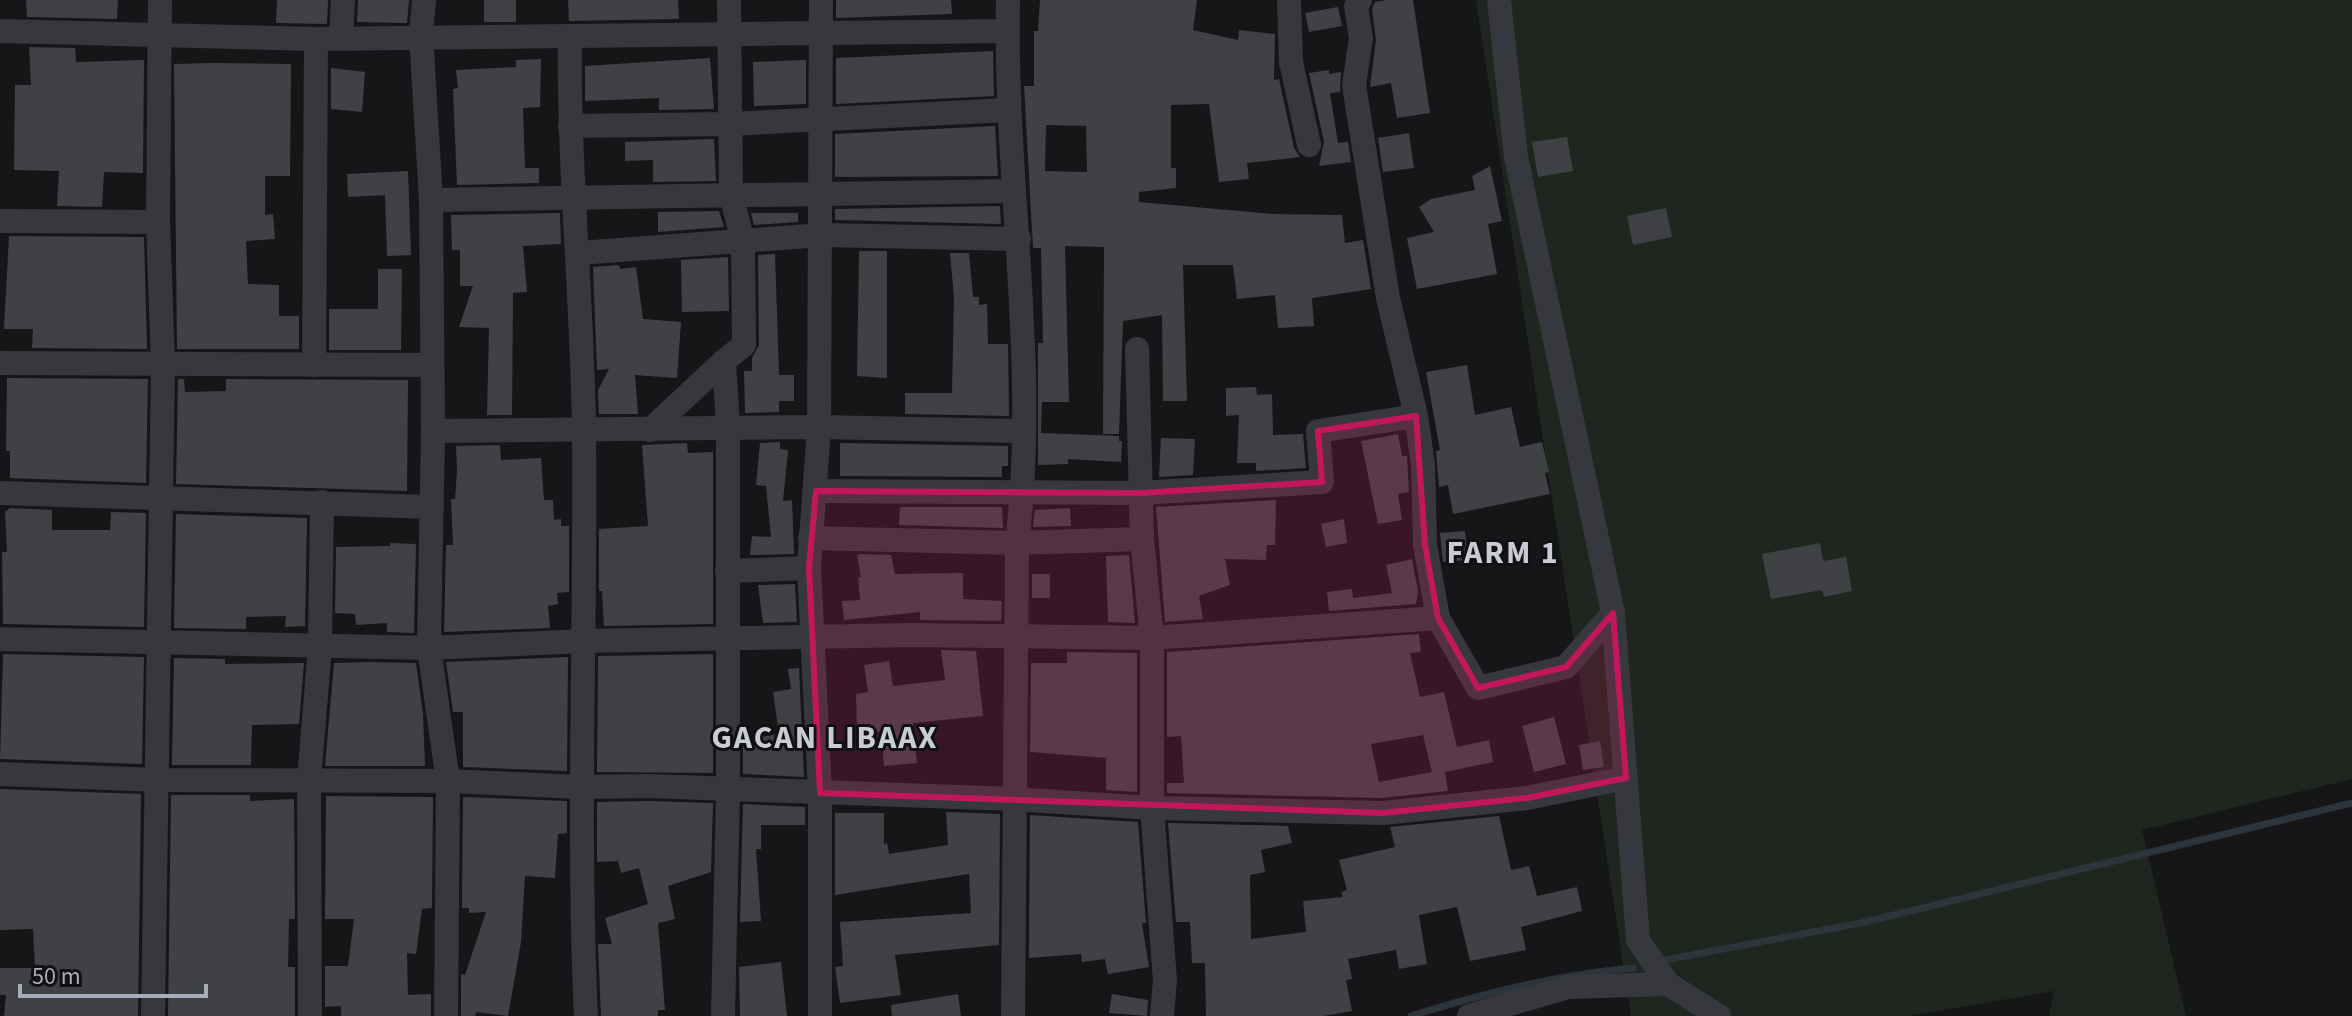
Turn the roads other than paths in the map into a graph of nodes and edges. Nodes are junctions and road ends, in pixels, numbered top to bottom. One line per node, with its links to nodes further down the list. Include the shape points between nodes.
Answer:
1 (160, 0): 15 (street)
2 (343, 0): 17 (street)
3 (424, 0): 14 (street)
4 (729, 0): 13 (street)
5 (821, 0): 12 (street)
6 (1008, 0): 11 (street)
7 (1289, 0): 23 (street, via 1291,62)
8 (1360, 0): 41 (street, via 1354,85 1388,298)
9 (1499, 0): 60 (street, via 1516,157)
10 (0, 31): 15 (street)
11 (1007, 31): 12 (street); 19 (street)
12 (820, 32): 13 (street); 20 (street)
13 (727, 33): 16 (street); 21 (street)
14 (421, 35): 16 (street); 17 (street); 28 (street)
15 (159, 37): 18 (street); 30 (street)
16 (570, 37): 22 (street)
17 (341, 38): 18 (street)
18 (316, 39): 39 (street)
19 (1009, 110): 20 (street); 24 (street)
20 (822, 120): 21 (street); 25 (street)
21 (729, 124): 22 (street); 26 (street)
22 (570, 126): 27 (street)
23 (1309, 145)
24 (1013, 191): 25 (street); 32 (street)
25 (822, 194): 26 (street); 31 (street)
26 (731, 195): 27 (street); 33 (street)
27 (575, 198): 28 (street); 34 (street)
28 (431, 200): 40 (street)
29 (0, 221): 30 (street)
30 (158, 222): 38 (street)
31 (822, 235): 32 (street); 33 (street); 42 (street)
32 (1019, 239): 47 (street)
33 (743, 241): 34 (street); 36 (street, via 744,345)
34 (579, 253): 46 (street)
35 (1137, 349): 50 (street)
36 (724, 361): 43 (street); 44 (street)
37 (0, 363): 38 (street)
38 (163, 364): 39 (street); 52 (street)
39 (314, 365): 40 (street)
40 (431, 365): 45 (street)
41 (1416, 416): 50 (street, via 1318,431 1322,482); 61 (street, via 1425,545)
42 (819, 427): 43 (street); 47 (street); 48 (street)
43 (728, 428): 44 (street); 59 (street)
44 (650, 430): 46 (street)
45 (433, 431): 46 (street); 54 (street)
46 (584, 431): 66 (street)
47 (1023, 431): 51 (street)
48 (816, 491): 51 (street); 55 (street)
49 (0, 493): 52 (street)
50 (1140, 493): 51 (street); 56 (street)
51 (1023, 495): 57 (street)
52 (162, 499): 53 (street); 68 (street)
53 (322, 502): 54 (street); 69 (street)
54 (432, 507): 70 (street)
55 (810, 538): 57 (street); 58 (street)
56 (1142, 539): 57 (street); 63 (street)
57 (1017, 543): 62 (street)
58 (809, 568): 59 (street); 65 (street)
59 (727, 571): 67 (street)
60 (1613, 613): 61 (street, via 1566,667 1478,688); 72 (street)
61 (1438, 618): 63 (street)
62 (1018, 636): 63 (street); 65 (street); 79 (street)
63 (1152, 638): 80 (street)
64 (0, 639): 68 (street)
65 (813, 639): 67 (street); 78 (street)
66 (584, 641): 67 (street); 70 (street); 76 (street)
67 (726, 641): 77 (street)
68 (160, 643): 69 (street); 73 (street)
69 (320, 646): 70 (street); 74 (street)
70 (429, 648): 75 (street)
71 (0, 774): 73 (street)
72 (1626, 778): 80 (street, via 1527,798 1383,813); 81 (street, via 1638,940)
73 (159, 780): 74 (street); 82 (street)
74 (309, 781): 75 (street); 83 (street)
75 (448, 781): 76 (street); 84 (street)
76 (580, 787): 77 (street); 85 (street)
77 (728, 791): 78 (street); 86 (street)
78 (820, 793): 79 (street); 87 (street)
79 (1013, 799): 80 (street); 88 (street)
80 (1152, 808): 89 (street, via 1165,980)
81 (1668, 984): 90 (street, via 1568,987); 91 (street)
82 (153, 1016)
83 (310, 1016)
84 (446, 1016)
85 (586, 1016)
86 (723, 1016)
87 (820, 1016)
88 (1013, 1016)
89 (1162, 1016)
90 (1469, 1016)
91 (1719, 1016)

